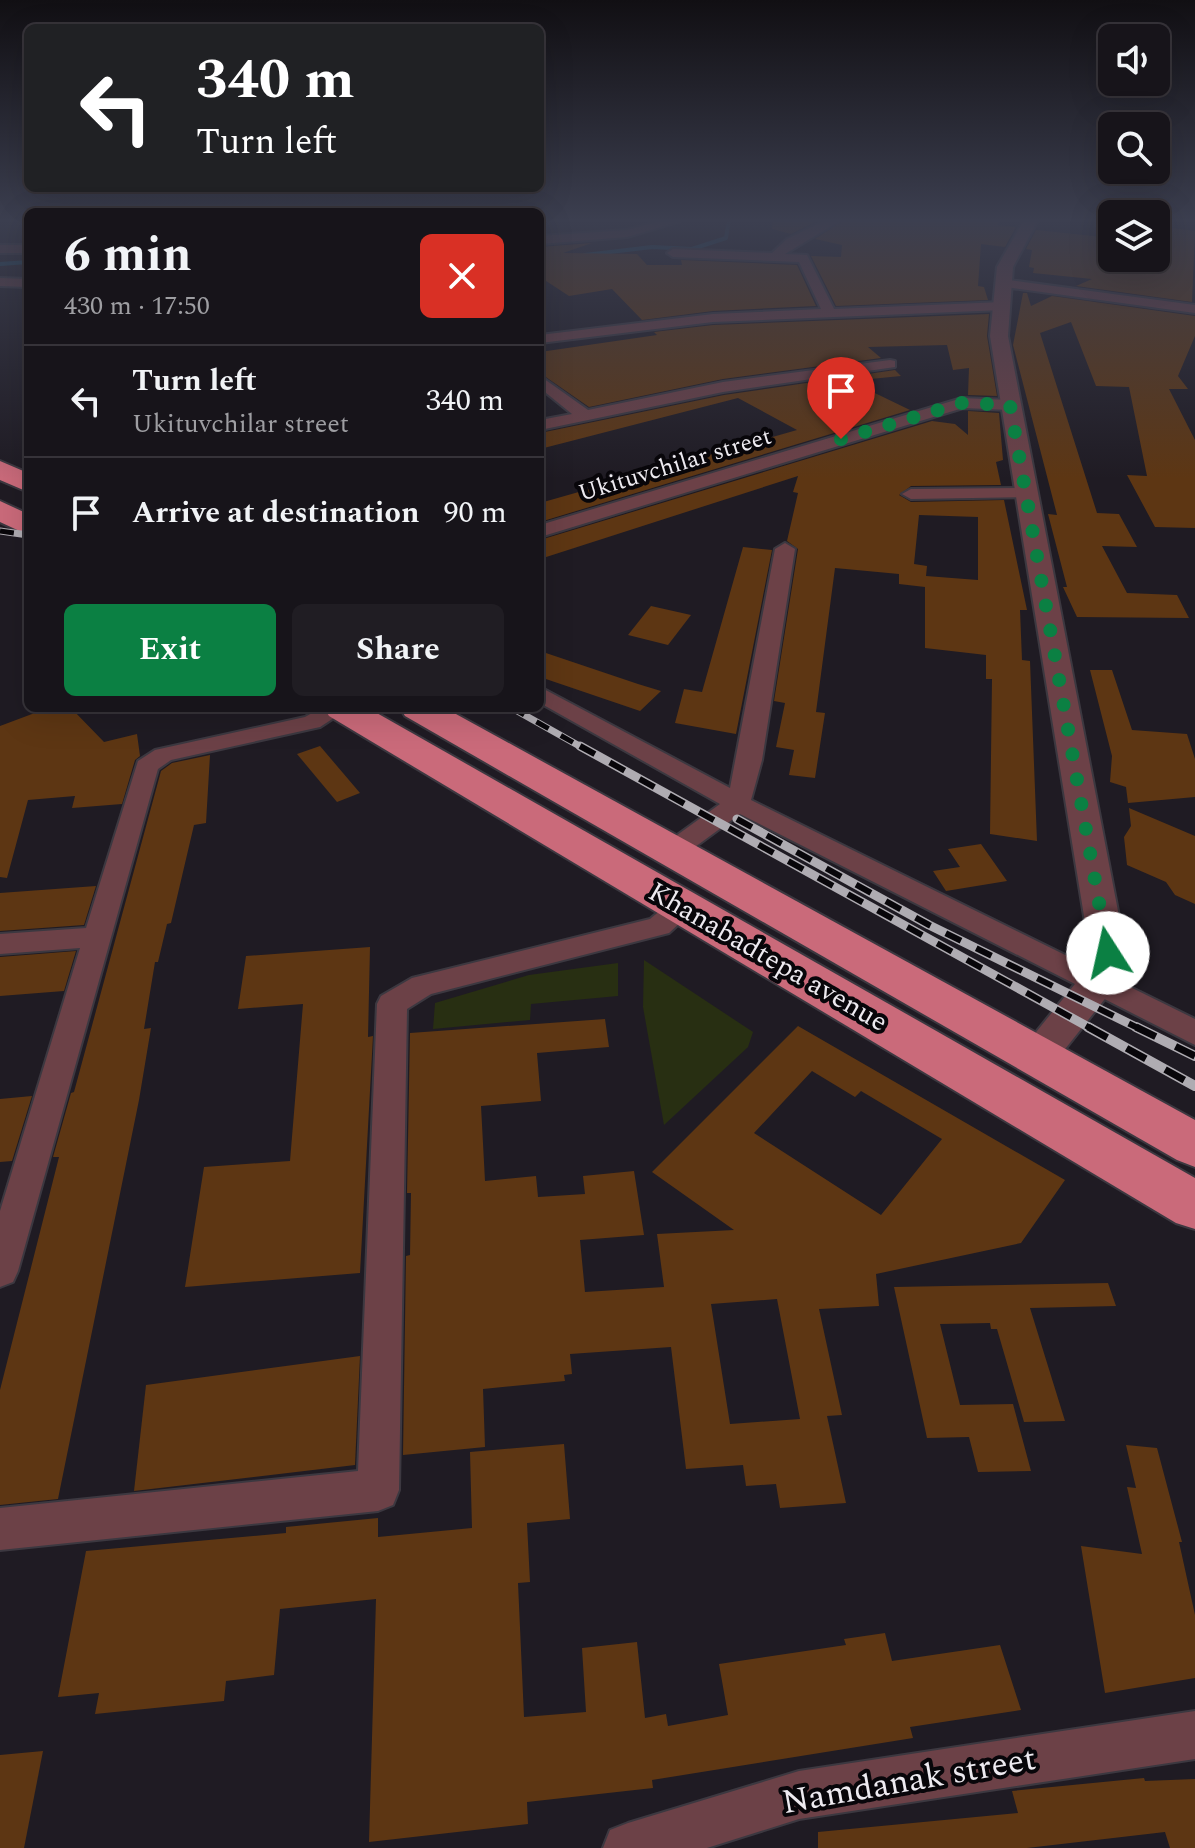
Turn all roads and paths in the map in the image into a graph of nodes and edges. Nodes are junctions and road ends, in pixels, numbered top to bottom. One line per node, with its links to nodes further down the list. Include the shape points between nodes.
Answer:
1 (826, 306): 6 (street)
2 (885, 306): 6 (street)
3 (1002, 306): 10 (street, via 999,336)
4 (1160, 306): 5 (street)
5 (1195, 309)
6 (829, 312): 7 (street, via 668,322)
7 (544, 338)
8 (890, 364): 11 (street, via 723,387)
9 (544, 384): 11 (street)
10 (1010, 405): 15 (street); 19 (street, Ukituvchilar street, via 962,403)
11 (584, 415): 12 (street)
12 (544, 424)
13 (0, 469): 14 (highway)
14 (24, 482)
15 (1025, 493): 16 (street); 30 (street, via 1108,953)
16 (911, 494)
17 (0, 510): 18 (highway)
18 (24, 524)
19 (544, 530)
20 (785, 549): 25 (street)
21 (544, 696): 25 (street)
22 (332, 712): 28 (street, via 312,722 163,755 147,766)
23 (347, 712): 27 (highway, Khanabadtepa avenue)
24 (425, 712): 26 (highway, Khanabadtepa avenue)
25 (738, 803): 26 (street); 30 (street)
26 (671, 852): 32 (highway, Khanabadtepa avenue)
27 (683, 907): 35 (highway, Khanabadtepa avenue); 37 (street, via 659,926 422,986 392,1004 378,1490)
28 (97, 937): 29 (street); 34 (street)
29 (0, 944)
30 (1095, 985): 31 (street); 32 (street)
31 (1195, 1033)
32 (1036, 1057): 33 (highway, Khanabadtepa avenue)
33 (1195, 1145)
34 (13, 1185): 36 (street)
35 (1195, 1206)
36 (0, 1271)
37 (0, 1529)
38 (1195, 1735): 39 (street, Namdanak street, via 799,1795)
39 (628, 1848)

